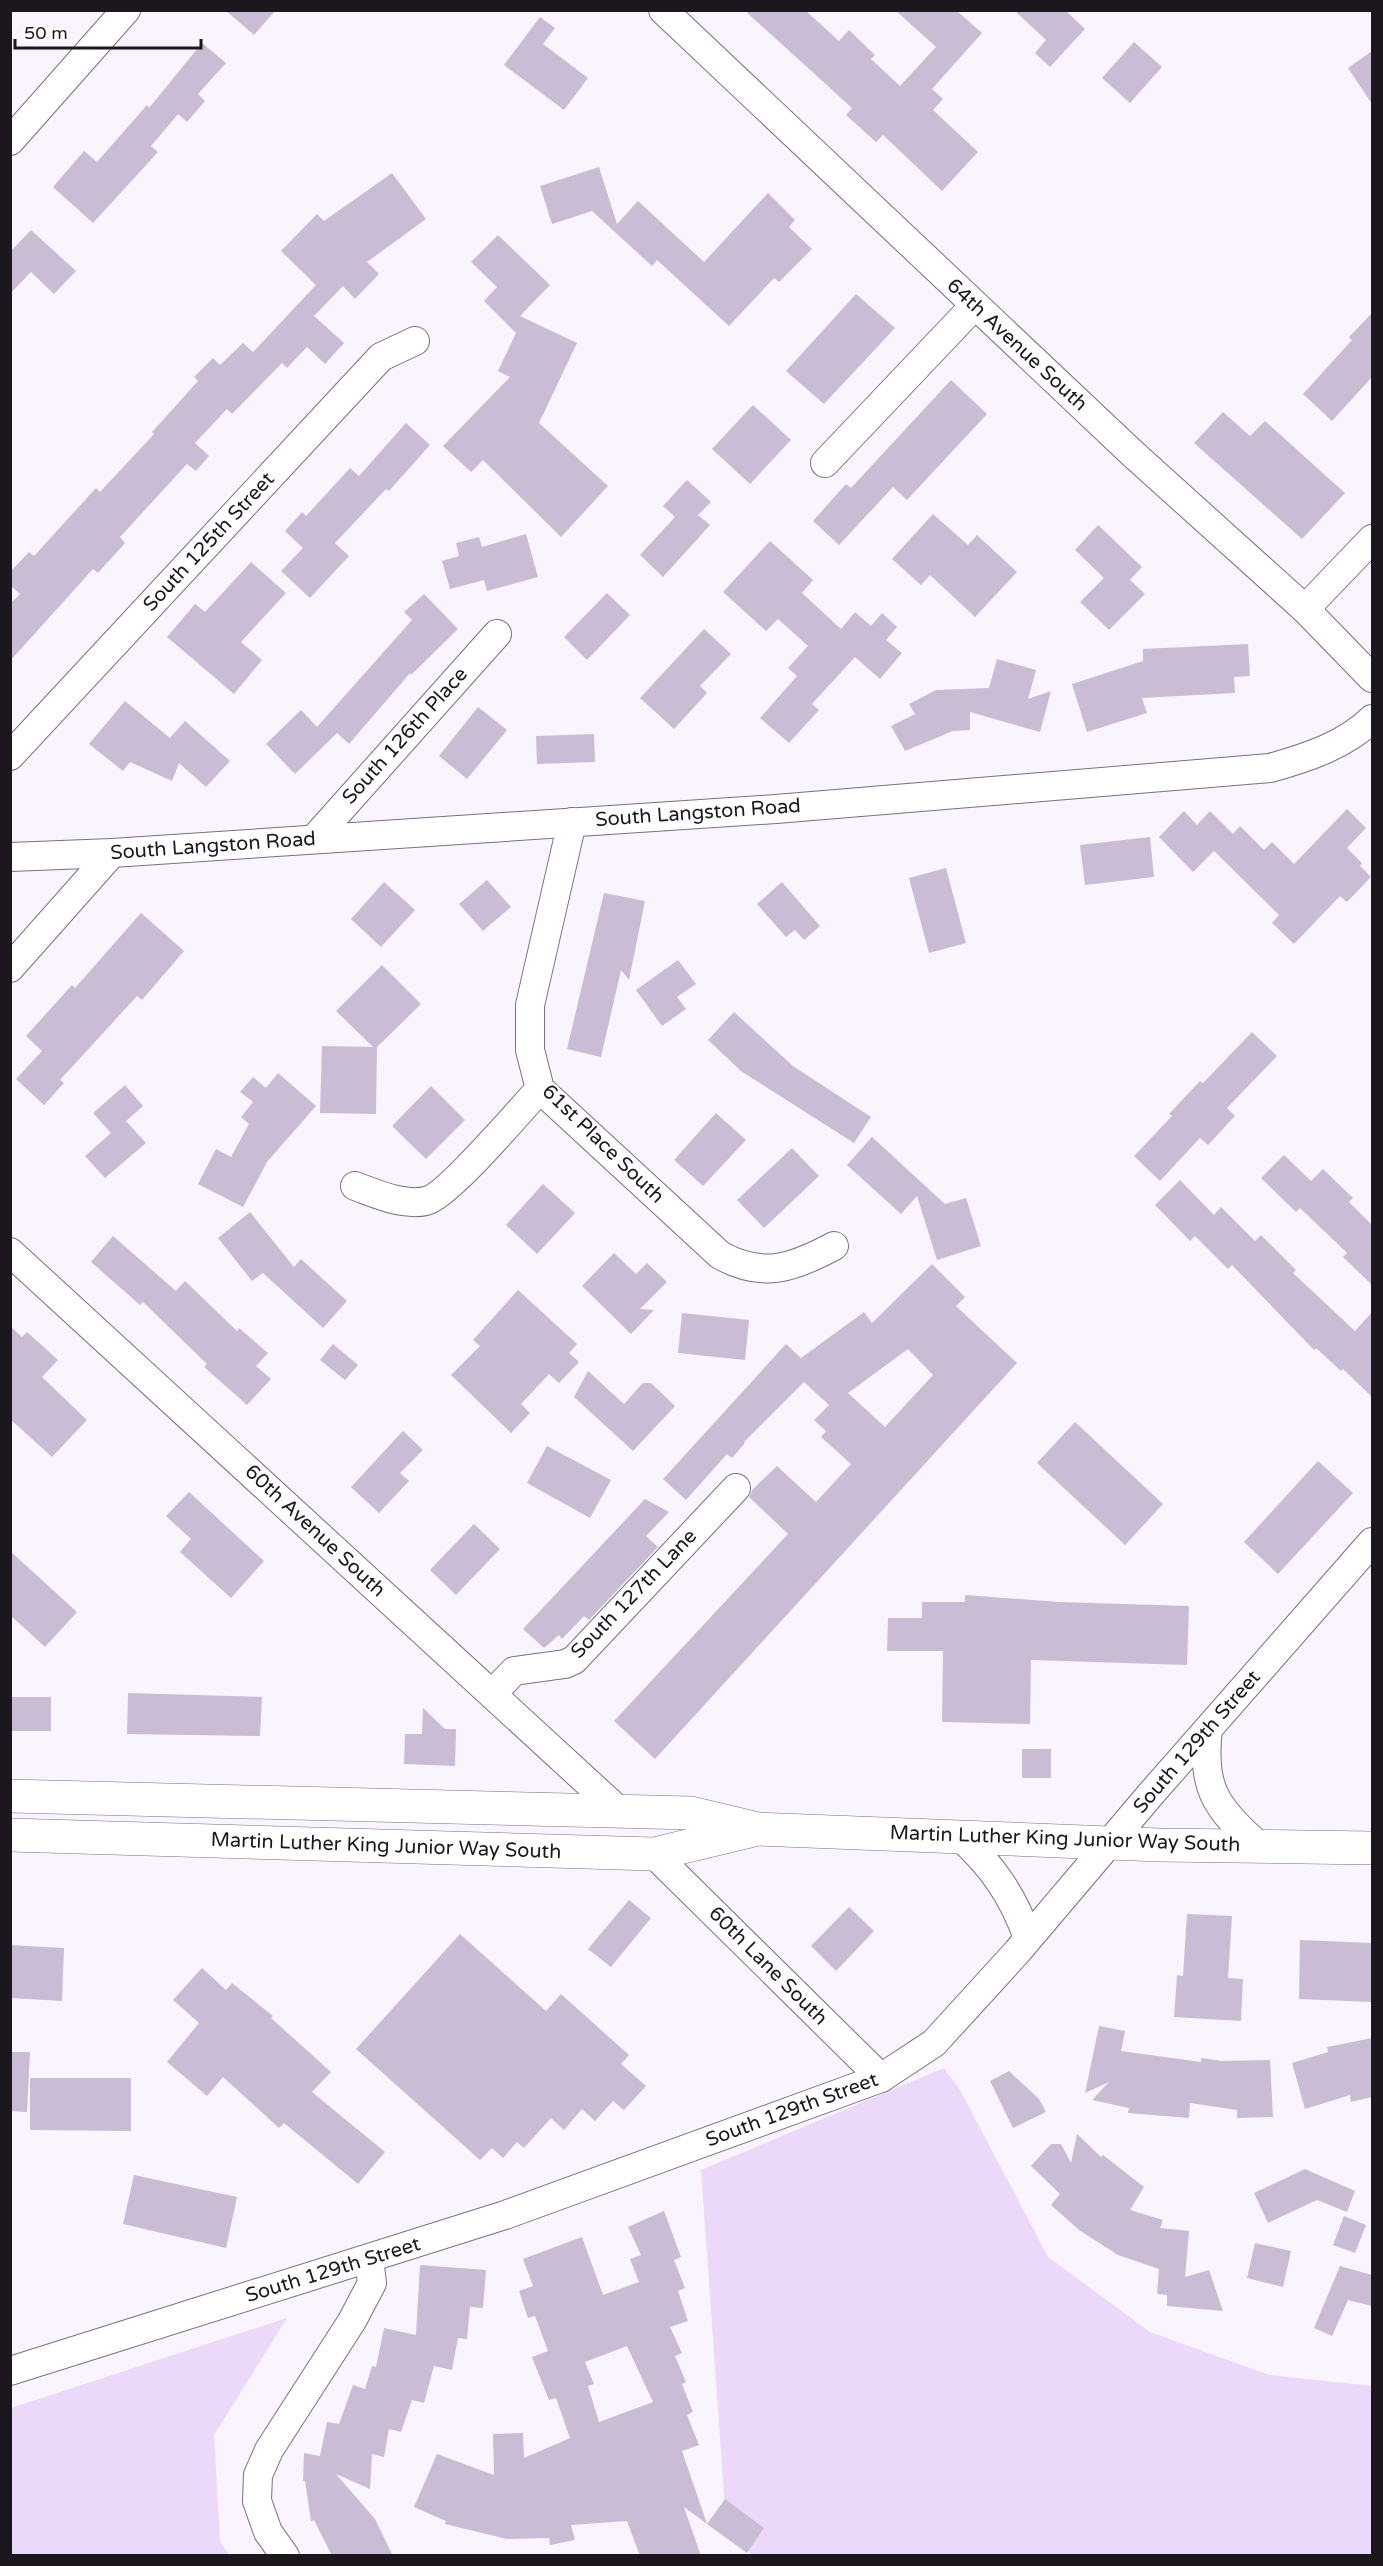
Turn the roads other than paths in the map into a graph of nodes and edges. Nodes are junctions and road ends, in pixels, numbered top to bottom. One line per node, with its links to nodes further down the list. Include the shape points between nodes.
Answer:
1 (126, 10): 3 (street)
2 (666, 12): 4 (street, 64th Avenue South)
3 (10, 141)
4 (975, 305): 6 (street); 8 (street, 64th Avenue South)
5 (415, 341): 12 (street, South 125th Street, via 381,357)
6 (825, 463)
7 (1372, 539): 8 (street)
8 (1305, 609): 10 (street, 64th Avenue South)
9 (497, 634): 14 (street, South 126th Place)
10 (1372, 678)
11 (1372, 719): 13 (street, South Langston Road, via 1313,756 1270,768)
12 (10, 756)
13 (572, 822): 14 (street, South Langston Road); 18 (street, 61st Place South, via 530,1005 530,1050)
14 (314, 839): 15 (street, South Langston Road)
15 (112, 853): 16 (street, South Langston Road); 17 (street)
16 (10, 857)
17 (10, 968)
18 (540, 1089): 19 (street, via 459,1177 428,1201 409,1202); 20 (street, 61st Place South, via 720,1255 736,1264 754,1269 780,1268)
19 (355, 1186)
20 (834, 1246)
21 (10, 1252): 24 (street, 60th Avenue South)
22 (736, 1488): 24 (street, South 127th Lane, via 574,1660 514,1671)
23 (1372, 1542): 25 (street, South 129th Street)
24 (492, 1694): 27 (street, 60th Avenue South)
25 (1208, 1729): 31 (street, South 129th Street); 32 (street, via 1205,1757 1214,1795 1237,1826)
26 (10, 1796): 27 (main road, Martin Luther King Junior Way South)
27 (619, 1811): 28 (main road, Martin Luther King Junior Way South, via 691,1813)
28 (758, 1829): 30 (main road, Martin Luther King Junior Way South); 34 (main road, Martin Luther King Junior Way South)
29 (10, 1834): 34 (main road, Martin Luther King Junior Way South)
30 (959, 1836): 31 (main road, Martin Luther King Junior Way South); 35 (street, via 981,1855 1006,1888)
31 (1110, 1841): 32 (main road, Martin Luther King Junior Way South); 35 (street, South 129th Street)
32 (1258, 1845): 33 (main road, Martin Luther King Junior Way South)
33 (1372, 1848)
34 (654, 1854): 36 (street, 60th Lane South)
35 (1028, 1938): 36 (street, South 129th Street, via 934,2043)
36 (881, 2078): 37 (street, South 129th Street, via 505,2215)
37 (369, 2259): 38 (street, South 129th Street); 39 (street, via 372,2283 269,2450 258,2475 257,2501 268,2532)
38 (10, 2371)
39 (285, 2556)

